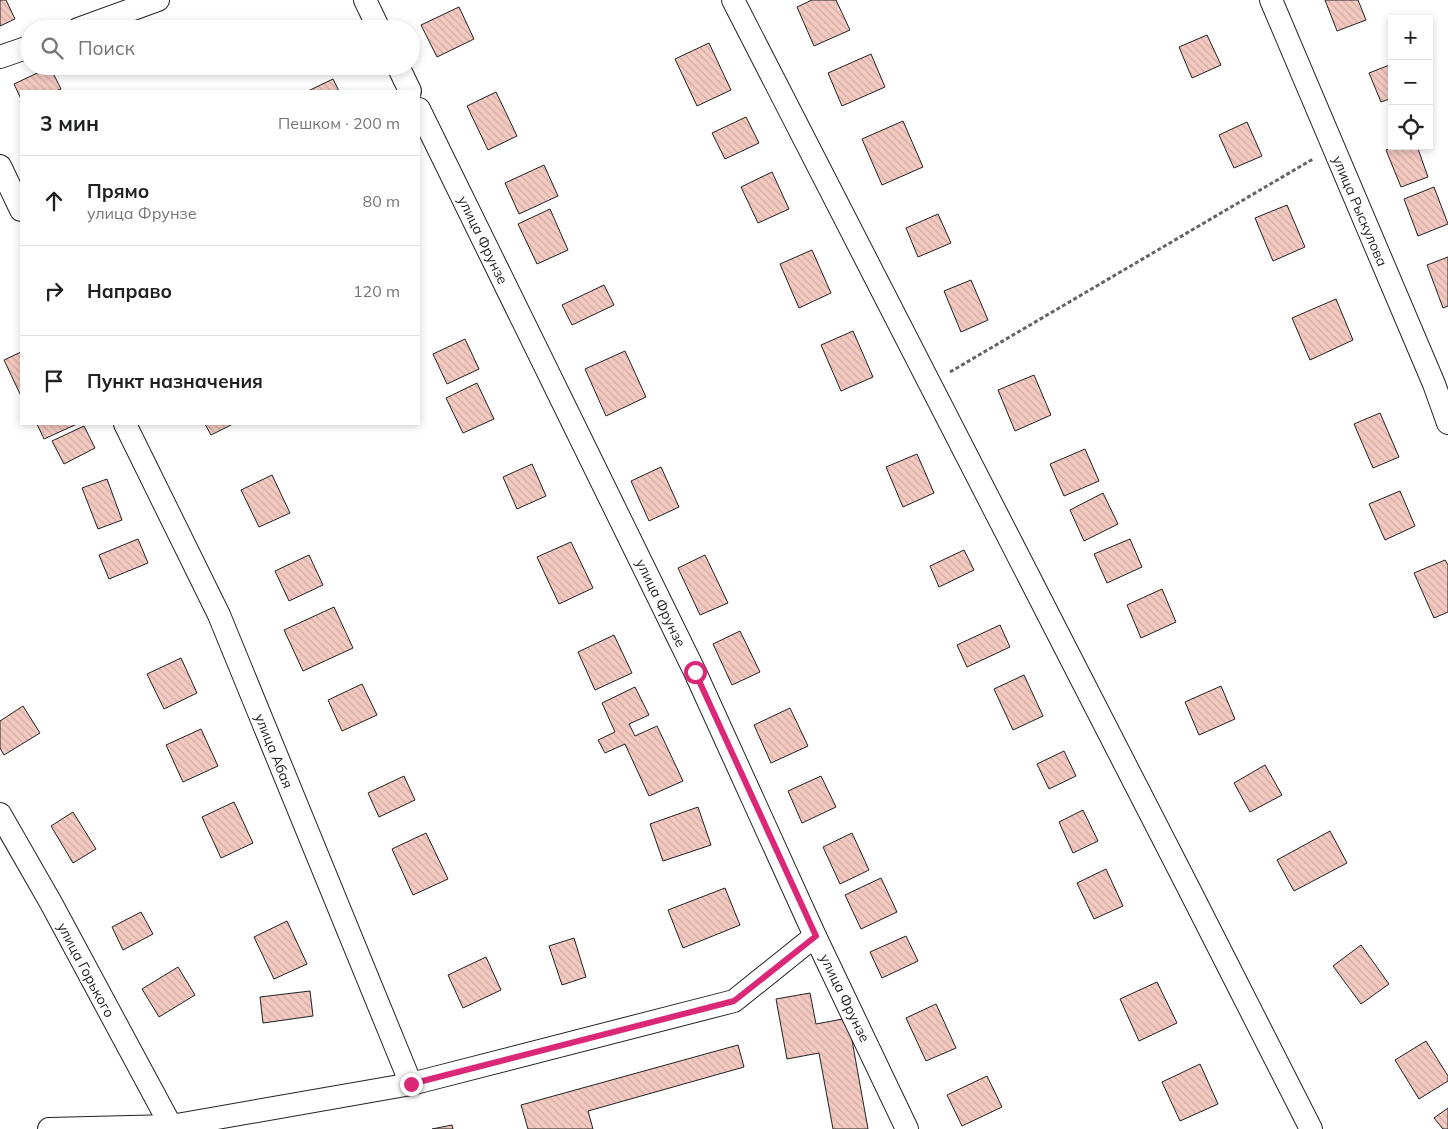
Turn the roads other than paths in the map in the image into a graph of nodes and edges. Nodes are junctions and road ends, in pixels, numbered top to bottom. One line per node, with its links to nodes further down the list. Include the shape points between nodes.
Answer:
1 (158, 0): 5 (street)
2 (365, 0): 6 (street)
3 (733, 0): 23 (street)
4 (1270, 0): 14 (street, улица Рыскулова, via 1333,147)
5 (103, 20)
6 (375, 20)
7 (20, 50): 8 (street)
8 (0, 57)
9 (402, 75): 10 (street)
10 (410, 90)
11 (420, 111): 18 (street, улица Фрунзе, via 695,672)
12 (0, 166): 13 (street)
13 (20, 208)
14 (1441, 381): 15 (street, улица Рыскулова)
15 (1448, 423)
16 (126, 425): 19 (street, улица Абая, via 219,616)
17 (0, 814): 20 (street, улица Горького)
18 (816, 936): 19 (street, via 734,1001); 22 (street, улица Фрунзе)
19 (411, 1084): 20 (street)
20 (171, 1126): 21 (street)
21 (50, 1129)
22 (908, 1129)
23 (1311, 1129)

